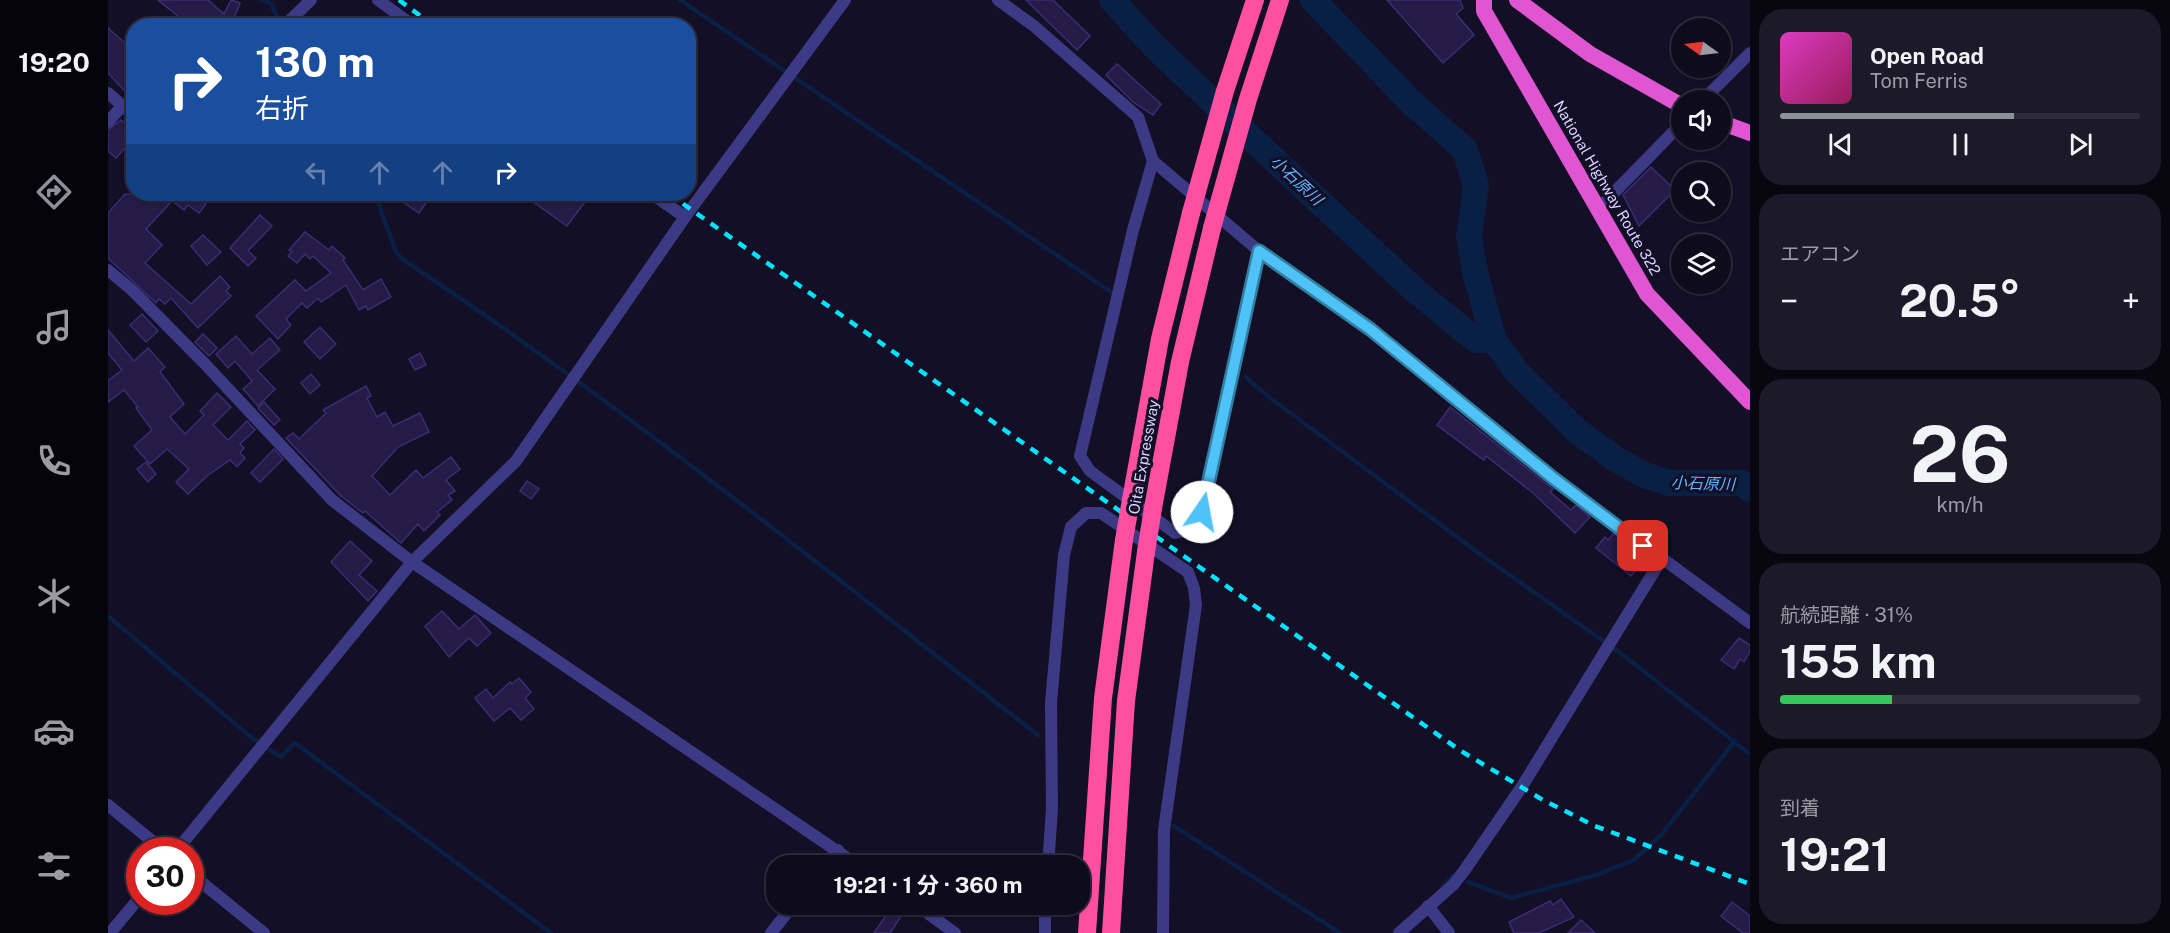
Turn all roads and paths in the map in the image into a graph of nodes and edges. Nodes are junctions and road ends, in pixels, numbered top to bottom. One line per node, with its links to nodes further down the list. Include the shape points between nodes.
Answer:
1 (311, 0): 9 (street)
2 (378, 0): 10 (street)
3 (845, 0): 24 (street)
4 (998, 0): 21 (street, via 1034,26 1138,117)
5 (1255, 0): 49 (highway, Oita Expressway, bridge, via 1191,213 1160,339 1132,494 1103,698)
6 (1280, 0): 50 (highway, Oita Expressway, bridge, via 1212,228 1180,362 1153,508 1126,701)
7 (1484, 0): 23 (highway, National Highway Route 322, via 1484,11)
8 (1516, 0): 14 (highway, via 1590,54)
9 (292, 18)
10 (403, 18)
11 (1750, 53): 12 (street)
12 (1713, 90)
13 (108, 93): 15 (street)
14 (1671, 100)
15 (122, 106): 16 (street); 17 (street)
16 (126, 109)
17 (108, 122)
18 (1731, 126): 19 (highway)
19 (1750, 133)
20 (1671, 134): 23 (street)
21 (1153, 161): 25 (street); 25 (street, via 1080,456 1090,471 1175,532 1193,529 1202,512)
22 (662, 201): 24 (street)
23 (1598, 209): 27 (highway, National Highway Route 322, via 1647,294)
24 (685, 217): 29 (street, via 516,461)
25 (1259, 251): 28 (street, via 1370,329)
26 (108, 270): 29 (street, via 205,364 332,500)
27 (1750, 402)
28 (1661, 560): 30 (street); 39 (street, via 1521,788 1453,885)
29 (412, 562): 33 (street); 34 (street)
30 (1750, 623)
31 (108, 805): 32 (street)
32 (147, 837)
33 (188, 837)
34 (838, 850): 35 (street); 36 (street)
35 (834, 855)
36 (845, 855)
37 (1049, 855): 51 (street, via 1051,703 1064,555 1071,527 1086,513 1101,513 1188,572 1194,588 1196,605 1164,830)
38 (204, 884): 45 (street)
39 (1428, 906): 52 (street); 53 (street)
40 (126, 914): 44 (street)
41 (785, 915): 46 (street)
42 (930, 915): 47 (street)
43 (1045, 915): 48 (street)
44 (110, 933)
45 (264, 933)
46 (771, 933)
47 (955, 933)
48 (1045, 933)
49 (1087, 933)
50 (1111, 933)
51 (1162, 933)
52 (1399, 933)
53 (1449, 933)

